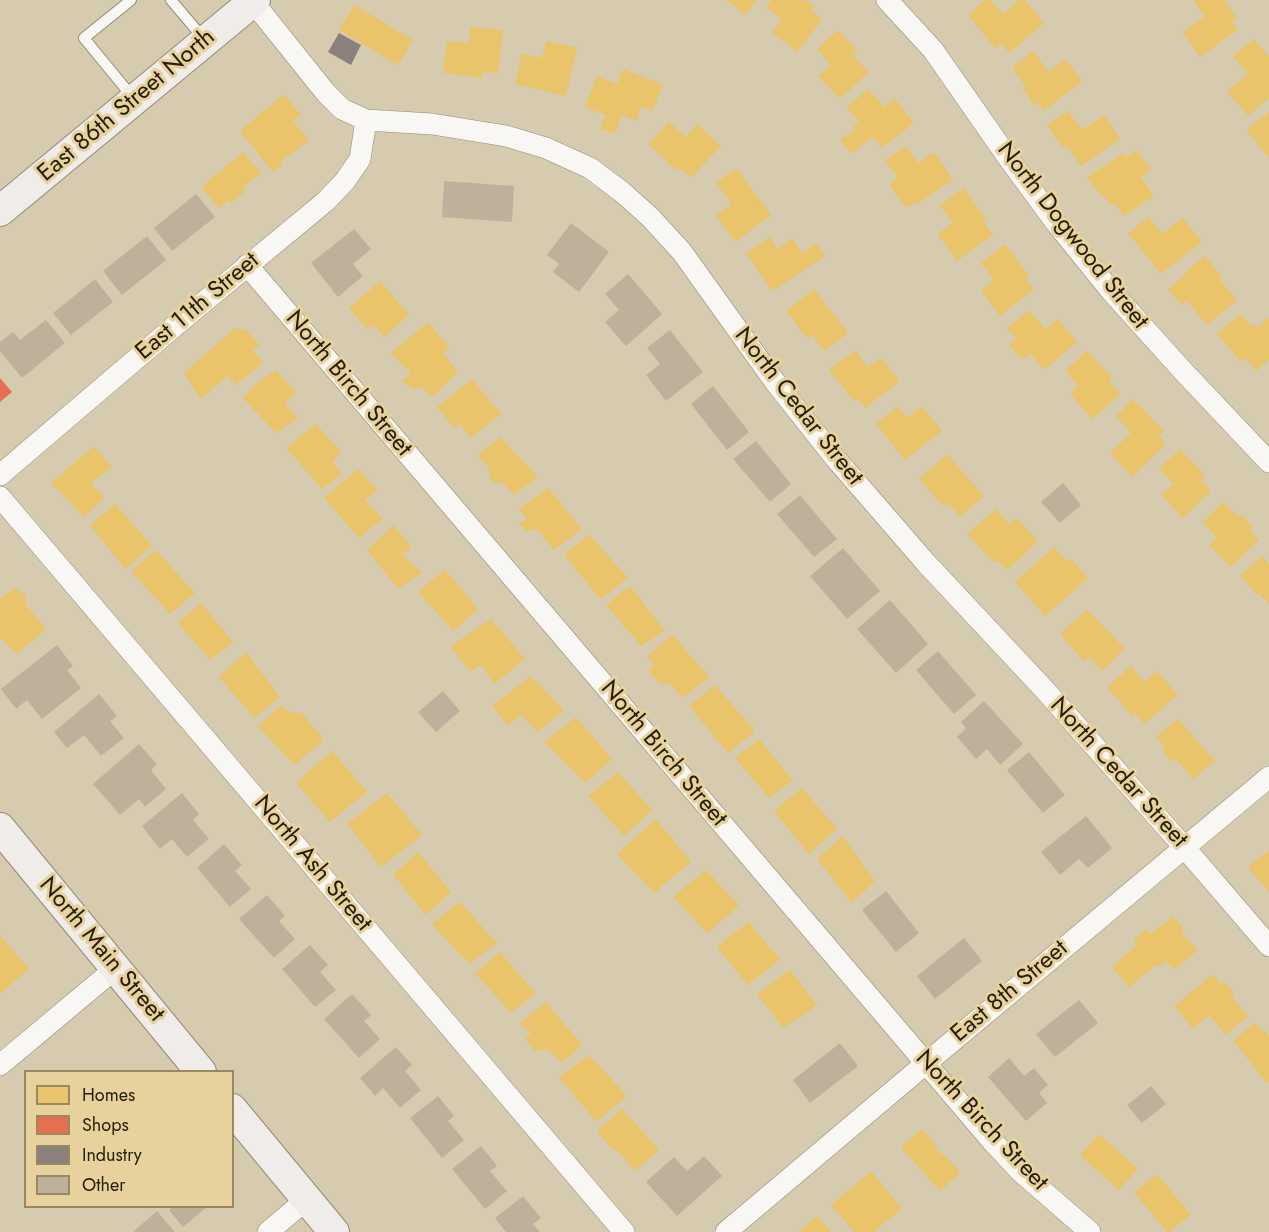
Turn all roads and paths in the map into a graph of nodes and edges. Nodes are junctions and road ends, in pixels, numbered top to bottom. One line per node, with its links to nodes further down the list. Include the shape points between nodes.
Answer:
1 (131, 0): 6 (lane, via 84,38)
2 (171, 0): 5 (lane)
3 (887, 0): 10 (street, North Dogwood Street, via 933,50 1056,223 1111,291)
4 (254, 1): 5 (main road, East 86th Street North); 7 (street, North Cedar Street, via 326,93 342,109)
5 (205, 41): 6 (main road, East 86th Street North)
6 (134, 100): 8 (main road, East 86th Street North)
7 (366, 120): 9 (street, East 11th Street, via 360,159 345,181); 15 (street, North Cedar Street, via 432,124 506,136 546,148 590,168 622,192 682,252 836,459)
8 (4, 199)
9 (247, 265): 11 (street, East 11th Street); 18 (street, North Birch Street)
10 (1269, 462)
11 (0, 475)
12 (0, 497): 25 (street, North Ash Street)
13 (1269, 777): 15 (street, East 8th Street)
14 (0, 828): 17 (main road, North Main Street)
15 (1184, 847): 16 (street, North Cedar Street); 18 (street, East 8th Street)
16 (1269, 946)
17 (116, 968): 19 (street); 20 (main road, North Main Street)
18 (926, 1063): 26 (street, East 8th Street); 27 (street, North Birch Street, via 1022,1172)
19 (0, 1065)
20 (200, 1070)
21 (234, 1111): 22 (main road)
22 (307, 1199): 23 (street); 24 (main road)
23 (268, 1232)
24 (334, 1232)
25 (624, 1232)
26 (726, 1232)
27 (1090, 1232)

